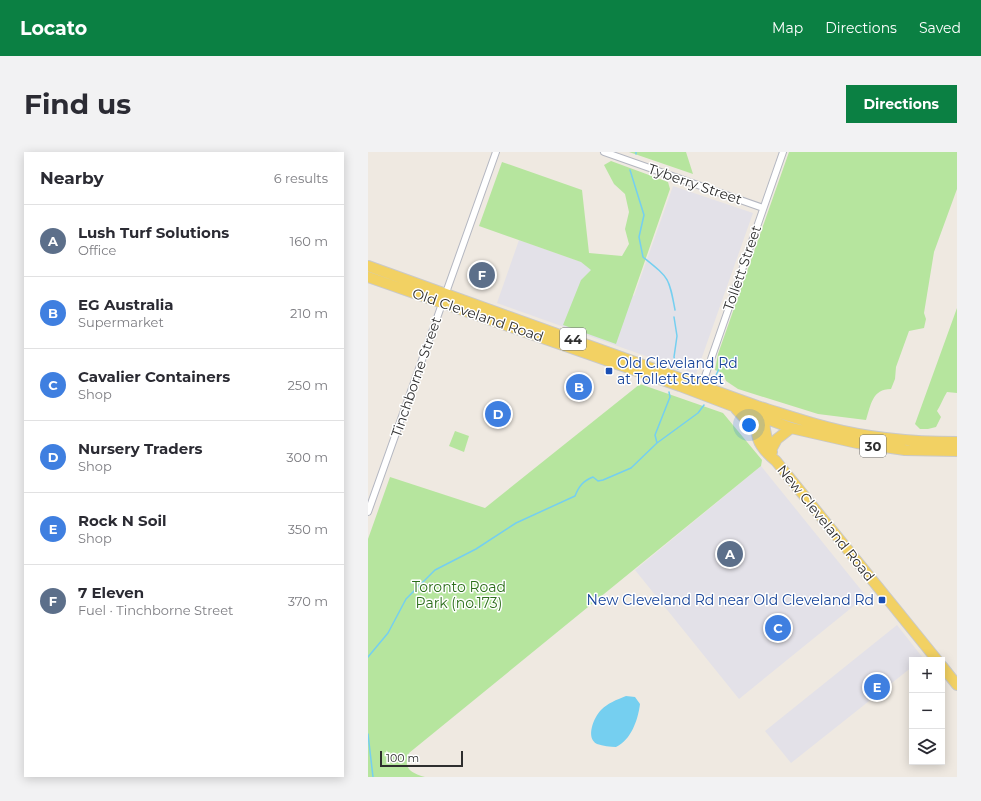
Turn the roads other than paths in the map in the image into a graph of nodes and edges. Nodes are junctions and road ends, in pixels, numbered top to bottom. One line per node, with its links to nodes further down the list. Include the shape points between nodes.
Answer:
1 (496, 152): 7 (street, Tinchborne Street)
2 (604, 152): 4 (street, Tyberry Street)
3 (783, 152): 4 (street, Tollett Street)
4 (764, 208): 8 (street, Tollett Street)
5 (368, 266): 7 (main road, Old Cleveland Road / 44)
6 (368, 277): 7 (main road, Old Cleveland Road / 44)
7 (443, 298): 8 (main road, Old Cleveland Road / 44); 9 (main road, Old Cleveland Road / 44); 17 (street, Tinchborne Street)
8 (702, 385): 10 (main road, Old Cleveland Road / 44)
9 (736, 408): 10 (main road, Old Cleveland Road); 12 (main road, 44)
10 (763, 413): 11 (main road, Old Cleveland Road); 12 (main road); 13 (main road, Old Cleveland Road / 30, via 904,440); 14 (main road, New Cleveland Road, via 766,438)
11 (791, 428): 14 (main road, via 777,439); 15 (main road, Old Cleveland Road / 30, via 857,444 905,450)
12 (756, 431): 16 (main road, New Cleveland Road, via 768,454)
13 (957, 442)
14 (771, 450): 16 (main road, New Cleveland Road)
15 (957, 452)
16 (776, 461): 18 (main road, New Cleveland Road)
17 (368, 512)
18 (935, 657)
19 (945, 670): 20 (main road)
20 (957, 685)

